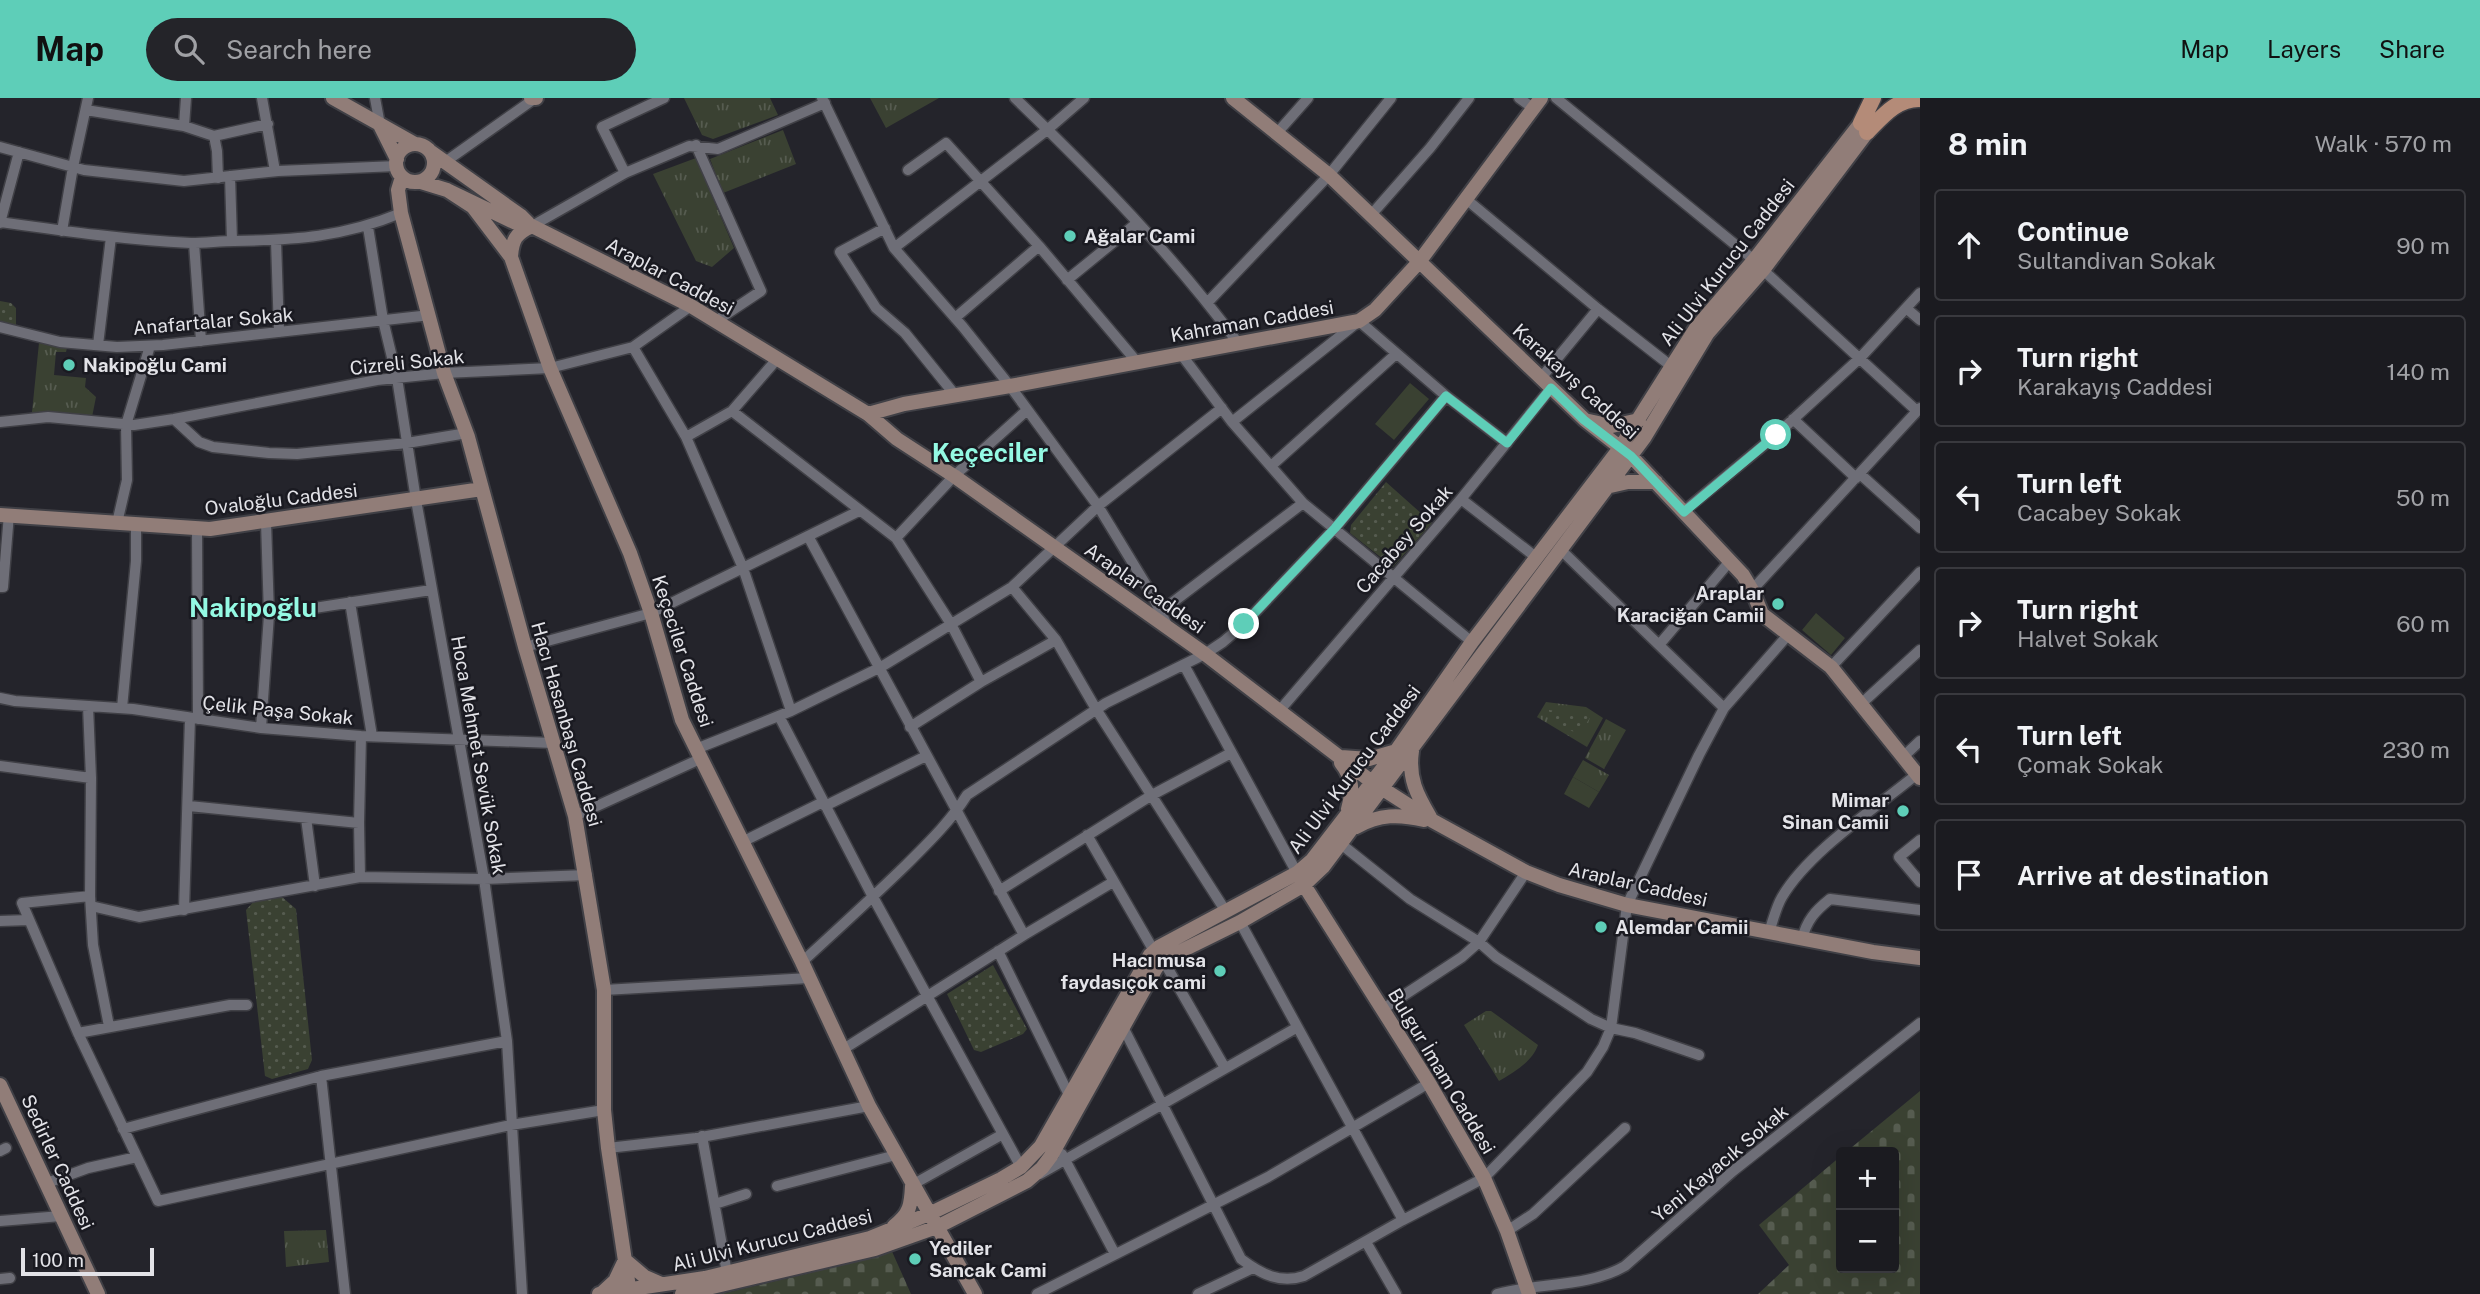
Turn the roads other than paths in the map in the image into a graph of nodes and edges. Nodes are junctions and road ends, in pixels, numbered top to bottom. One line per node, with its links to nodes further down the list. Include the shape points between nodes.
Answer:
1 (88, 98): 22 (street)
2 (186, 98): 25 (street)
3 (262, 98): 23 (street)
4 (333, 98): 24 (street)
5 (375, 98): 24 (street)
6 (533, 98): 35 (street)
7 (664, 98): 40 (street, via 602,127)
8 (1015, 98): 27 (street)
9 (1084, 98): 27 (street)
10 (1233, 98): 28 (street, Karakayış Caddesi)
11 (1308, 98): 28 (street)
12 (1469, 98): 51 (street)
13 (1520, 98): 21 (street)
14 (1556, 98): 66 (street)
15 (1873, 98): 26 (main road)
16 (1881, 98): 26 (street, Ali Ulvi Kurucu Caddesi)
17 (1894, 98): 26 (street, Ali Ulvi Kurucu Caddesi)
18 (1920, 99): 26 (main road, via 1897,105)
19 (1386, 100): 41 (street)
20 (824, 101): 31 (street, via 718,149); 56 (street)
21 (1537, 103): 48 (street, Kahraman Caddesi)
22 (86, 110): 25 (street); 36 (street)
23 (268, 124): 29 (street); 39 (street)
24 (380, 125): 30 (street); 37 (street)
25 (184, 126): 29 (street)
26 (1864, 127): 66 (street, Ali Ulvi Kurucu Caddesi)
27 (1047, 130): 45 (street); 53 (street)
28 (1277, 133): 41 (street, Karakayış Caddesi)
29 (214, 136): 43 (street)
30 (415, 144): 34 (street); 37 (street, via 404,148)
31 (696, 145): 40 (street); 77 (street, via 761,291)
32 (0, 147): 33 (street)
33 (19, 152): 36 (street); 52 (street)
34 (431, 152): 35 (street, Araplar Caddesi); 46 (street, via 433,169)
35 (445, 162): 44 (street, Araplar Caddesi)
36 (73, 167): 43 (street, via 184,181); 57 (street)
37 (399, 167): 39 (street); 46 (street, via 414,182); 50 (street, Hacı Hasanbaşı Caddesi)
38 (908, 170): 45 (street, via 946,142)
39 (275, 171): 42 (street)
40 (625, 173): 54 (street)
41 (1329, 175): 51 (street, Karakayış Caddesi); 69 (street)
42 (230, 176): 43 (street); 59 (street)
43 (218, 178)
44 (471, 180): 49 (street); 54 (street, Araplar Caddesi)
45 (980, 181): 62 (street); 63 (street)
46 (421, 182): 47 (street, Keçeciler Caddesi)
47 (447, 190): 49 (street, Araplar Caddesi); 64 (street, Keçeciler Caddesi, via 473,207)
48 (1466, 199): 65 (street, Kahraman Caddesi); 72 (street)
49 (496, 212): 54 (street, Araplar Caddesi, via 517,224); 64 (street)
50 (401, 213): 55 (street); 73 (street, Hacı Hasanbaşı Caddesi)
51 (1371, 215): 65 (street, Karakayış Caddesi)
52 (0, 222): 57 (street)
53 (1137, 223): 67 (street); 69 (street)
54 (532, 226): 64 (street, via 516,236); 70 (street, Araplar Caddesi)
55 (368, 227): 60 (street); 75 (street, Hoca Mehmet Sevük Sokak)
56 (885, 228): 63 (street); 97 (street, via 840,252 876,308 905,333)
57 (62, 231): 58 (street)
58 (111, 237): 61 (street); 83 (street)
59 (232, 241): 60 (street); 61 (street)
60 (276, 241): 80 (street)
61 (194, 243): 81 (street)
62 (1039, 246): 67 (street); 74 (street)
63 (894, 247): 74 (street)
64 (511, 257): 92 (street, Keçeciler Caddesi)
65 (1419, 262): 78 (street, Kahraman Caddesi); 95 (street, Karakayış Caddesi)
66 (1758, 265): 89 (street); 91 (street, Ali Ulvi Kurucu Caddesi, via 1696,328); 117 (street, Ali Ulvi Kurucu Caddesi)
67 (1068, 280): 90 (street)
68 (1920, 293): 71 (street)
69 (1208, 302): 82 (street)
70 (691, 306): 77 (street, Araplar Caddesi); 85 (street, Cizreli Sokak)
71 (1906, 308): 76 (street); 89 (street)
72 (1598, 309): 91 (street); 95 (street, Cacabey Sokak)
73 (430, 315): 75 (street, Anafartalar Sokak); 93 (street, Hacı Hasanbaşı Caddesi)
74 (955, 318): 96 (street)
75 (383, 320): 80 (street, Anafartalar Sokak); 94 (street, Hoca Mehmet Sevük Sokak)
76 (1920, 320)
77 (716, 321): 88 (street, Araplar Caddesi)
78 (1359, 321): 82 (street, Kahraman Caddesi); 87 (street); 110 (street)
79 (0, 327): 83 (street, Anafartalar Sokak, via 60,342)
80 (279, 332): 81 (street, Anafartalar Sokak)
81 (201, 341): 84 (street, Anafartalar Sokak)
82 (1238, 343): 86 (street, Kahraman Caddesi)
83 (98, 345): 84 (street, Anafartalar Sokak)
84 (150, 346): 111 (street)
85 (633, 347): 92 (street, Cizreli Sokak); 113 (street)
86 (1181, 354): 90 (street, Kahraman Caddesi); 100 (street)
87 (1396, 354): 98 (street); 118 (street)
88 (778, 358): 102 (street); 104 (street, Araplar Caddesi)
89 (1860, 358): 101 (street); 106 (street)
90 (1137, 362): 96 (street, Kahraman Caddesi)
91 (1671, 366): 108 (street, Ali Ulvi Kurucu Caddesi)
92 (550, 368): 93 (street, Cizreli Sokak); 152 (street, Keçeciler Caddesi)
93 (444, 373): 94 (street, Cizreli Sokak); 112 (street, Hacı Hasanbaşı Caddesi)
94 (397, 378): 105 (street, Cizreli Sokak); 115 (street, Hoca Mehmet Sevük Sokak)
95 (1546, 383): 107 (street, Karakayış Caddesi); 116 (street, Cacabey Sokak)
96 (1010, 386): 97 (street, Kahraman Caddesi); 103 (street)
97 (956, 395): 99 (street, Kahraman Caddesi)
98 (1446, 396): 116 (street); 136 (street)
99 (904, 404): 104 (street, Kahraman Caddesi); 114 (street, via 893,422)
100 (1222, 408): 110 (street); 127 (street)
101 (1918, 410): 120 (street)
102 (732, 411): 113 (street); 128 (street)
103 (1026, 411): 119 (street); 127 (street)
104 (868, 414): 114 (street, Araplar Caddesi)
105 (174, 419): 111 (street, Cizreli Sokak); 115 (street, via 199,442 269,453)
106 (1793, 419): 120 (street); 129 (street)
107 (1584, 420): 108 (street, via 1612,426); 117 (street, Karakayış Caddesi)
108 (1639, 420): 117 (street, Ali Ulvi Kurucu Caddesi)
109 (0, 422): 111 (street, Cizreli Sokak, via 48,417)
110 (1232, 422): 118 (street)
111 (126, 425): 132 (street, via 127,480)
112 (467, 433): 115 (street); 123 (street, Hacı Hasanbaşı Caddesi)
113 (686, 437): 143 (street)
114 (897, 439): 119 (street, Araplar Caddesi)
115 (407, 443): 124 (street, Hoca Mehmet Sevük Sokak)
116 (1507, 443): 125 (street, Cacabey Sokak)
117 (1625, 452): 121 (street, Karakayış Caddesi); 122 (street, Ali Ulvi Kurucu Caddesi); 141 (street, Ali Ulvi Kurucu Caddesi)
118 (1271, 467): 126 (street)
119 (954, 476): 138 (street); 139 (street, Araplar Caddesi)
120 (1858, 476): 134 (street); 149 (street)
121 (1656, 482): 122 (street); 129 (street, Karakayış Caddesi)
122 (1606, 487): 140 (street, Ali Ulvi Kurucu Caddesi)
123 (482, 489): 124 (street, Ovaloğlu Caddesi); 160 (street, Hacı Hasanbaşı Caddesi)
124 (416, 499): 131 (street, Ovaloğlu Caddesi); 148 (street, Hoca Mehmet Sevük Sokak)
125 (1461, 499): 141 (street); 145 (street, Cacabey Sokak)
126 (1303, 503): 136 (street); 151 (street)
127 (1098, 506): 139 (street); 151 (street)
128 (859, 511): 137 (street); 138 (street)
129 (1684, 512): 142 (street, Karakayış Caddesi)
130 (5, 515): 132 (street, Ovaloğlu Caddesi); 146 (street)
131 (266, 522): 135 (street, Ovaloğlu Caddesi); 153 (street)
132 (117, 523): 133 (street, Ovaloğlu Caddesi)
133 (136, 524): 135 (street, Ovaloğlu Caddesi); 170 (street)
134 (1920, 527)
135 (197, 528): 176 (street)
136 (1335, 528): 145 (street); 162 (street, via 1244,624)
137 (808, 536): 143 (street); 164 (street)
138 (896, 538): 154 (street)
139 (1053, 547): 147 (street); 155 (street, Araplar Caddesi)
140 (1560, 549): 159 (street); 183 (street, Ali Ulvi Kurucu Caddesi)
141 (1538, 558): 158 (street, Ali Ulvi Kurucu Caddesi)
142 (1730, 561): 149 (street, Karakayış Caddesi); 159 (street)
143 (743, 568): 152 (street); 174 (street)
144 (1920, 572): 165 (street)
145 (1394, 577): 158 (street); 173 (street, Cacabey Sokak)
146 (0, 587)
147 (1012, 587): 154 (street); 157 (street)
148 (431, 590): 150 (street); 180 (street, Hoca Mehmet Sevük Sokak)
149 (1752, 590): 156 (street, Karakayış Caddesi, via 1762,614)
150 (350, 603): 153 (street); 179 (street)
151 (1160, 611): 155 (street)
152 (651, 613): 160 (street); 186 (street, Keçeciler Caddesi, via 682,720)
153 (269, 615): 178 (street)
154 (951, 624): 164 (street); 166 (street)
155 (1168, 629): 162 (street, Araplar Caddesi)
156 (1788, 635): 165 (street, Karakayış Caddesi); 171 (street)
157 (1056, 640): 166 (street); 172 (street)
158 (1472, 642): 184 (street, Ali Ulvi Kurucu Caddesi)
159 (1659, 645): 171 (street)
160 (525, 647): 182 (street, Hacı Hasanbaşı Caddesi)
161 (1920, 650): 168 (street)
162 (1205, 654): 163 (street); 173 (street, Araplar Caddesi)
163 (1184, 665): 172 (street); 185 (street, Bulgur İmam Caddesi)
164 (881, 667): 174 (street); 177 (street)
165 (1830, 667): 168 (street, Karakayış Caddesi)
166 (981, 682): 177 (street)
167 (0, 698): 169 (street, Çelik Paşa Sokak)
168 (1861, 704): 189 (street, Karakayış Caddesi)
169 (88, 706): 170 (street, Çelik Paşa Sokak); 192 (street)
170 (122, 708): 176 (street, Çelik Paşa Sokak)
171 (1724, 708): 219 (street)
172 (1096, 709): 194 (street); 197 (street, via 967,795)
173 (1280, 710): 188 (street, Araplar Caddesi)
174 (791, 711): 175 (street)
175 (779, 716): 186 (street); 195 (street)
176 (194, 719): 178 (street, Çelik Paşa Sokak); 196 (street)
177 (910, 727): 187 (street)
178 (261, 729): 179 (street, Çelik Paşa Sokak)
179 (366, 736): 180 (street, Çelik Paşa Sokak); 202 (street)
180 (457, 738): 182 (street, Çelik Paşa Sokak); 211 (street, Hoca Mehmet Sevük Sokak)
181 (1920, 741): 189 (street)
182 (553, 743): 199 (street, Hacı Hasanbaşı Caddesi)
183 (1413, 749): 193 (street, Ali Ulvi Kurucu Caddesi); 201 (street, via 1415,792)
184 (1396, 751): 188 (street, via 1369,760); 193 (street, Ali Ulvi Kurucu Caddesi)
185 (1231, 753): 194 (street); 212 (street, Bulgur İmam Caddesi)
186 (698, 754): 199 (street); 206 (street, Keçeciler Caddesi)
187 (926, 756): 195 (street); 197 (street)
188 (1336, 756): 193 (street, Araplar Caddesi); 198 (street, via 1350,778)
189 (1903, 757): 191 (street, Karakayış Caddesi)
190 (0, 766): 192 (street)
191 (1919, 776): 226 (street, via 1812,861 1781,898)
192 (91, 778): 218 (street)
193 (1377, 785): 198 (street, Ali Ulvi Kurucu Caddesi); 201 (street, Araplar Caddesi); 203 (street, Ali Ulvi Kurucu Caddesi)
194 (1152, 794): 204 (street); 221 (street)
195 (824, 804): 206 (street); 217 (street)
196 (189, 806): 200 (street); 220 (street)
197 (956, 812): 216 (street); 217 (street)
198 (1347, 814): 212 (street, Ali Ulvi Kurucu Caddesi)
199 (575, 816): 209 (street, Hacı Hasanbaşı Caddesi)
200 (306, 818): 202 (street); 215 (street)
201 (1433, 821): 203 (street, via 1391,815 1368,820); 208 (street, Araplar Caddesi)
202 (359, 823): 210 (street)
203 (1352, 830): 207 (street, Ali Ulvi Kurucu Caddesi)
204 (1087, 835): 213 (street); 216 (street)
205 (1920, 840): 214 (street, via 1899,857)
206 (742, 842): 233 (street, Keçeciler Caddesi)
207 (1341, 844): 212 (street, Ali Ulvi Kurucu Caddesi, via 1318,873); 229 (street, via 1410,899)
208 (1526, 872): 219 (street, Araplar Caddesi); 229 (street)
209 (587, 876): 211 (street); 235 (street, Hacı Hasanbaşı Caddesi)
210 (360, 877): 211 (street); 215 (street)
211 (484, 879): 245 (street, Hoca Mehmet Sevük Sokak)
212 (1301, 879): 221 (street, Ali Ulvi Kurucu Caddesi); 225 (street, Ali Ulvi Kurucu Caddesi); 238 (street, Bulgur İmam Caddesi)
213 (1113, 882): 227 (street); 231 (street)
214 (1920, 882)
215 (315, 886): 220 (street)
216 (999, 891): 227 (street)
217 (873, 897): 233 (street); 236 (street)
218 (90, 901): 220 (street, via 139,918); 223 (street, via 22,903); 240 (street)
219 (1627, 905): 226 (street, Araplar Caddesi); 243 (street)
220 (184, 910)
221 (1225, 910): 231 (street, Ali Ulvi Kurucu Caddesi)
222 (1920, 910): 228 (street, via 1830,899 1813,913)
223 (29, 920): 224 (street); 244 (street)
224 (0, 921)
225 (1240, 922): 231 (street, Ali Ulvi Kurucu Caddesi); 242 (street)
226 (1769, 932): 228 (street, Araplar Caddesi)
227 (1024, 935): 230 (street)
228 (1802, 939): 232 (street, Araplar Caddesi)
229 (1479, 942): 238 (street); 243 (street)
230 (998, 951): 236 (street); 252 (street)
231 (1159, 956): 241 (street, Ali Ulvi Kurucu Caddesi); 248 (street); 252 (street, Ali Ulvi Kurucu Caddesi, via 1150,955)
232 (1920, 958)
233 (802, 962): 234 (street, Keçeciler Caddesi)
234 (809, 978): 235 (street); 246 (street, Keçeciler Caddesi)
235 (604, 990): 255 (street, Hacı Hasanbaşı Caddesi)
236 (926, 996): 246 (street); 260 (street)
237 (247, 1004): 240 (street)
238 (1383, 1009): 250 (street, Bulgur İmam Caddesi)
239 (1920, 1023): 288 (street, Yeni Kayacık Sokak, via 1733,1171 1625,1266 1611,1275)
240 (108, 1026): 244 (street)
241 (1123, 1027): 253 (street); 262 (street, Ali Ulvi Kurucu Caddesi)
242 (1296, 1028): 248 (street); 257 (street)
243 (1611, 1028): 247 (street); 269 (street, via 1587,1072)
244 (78, 1033): 259 (street)
245 (508, 1041): 249 (street); 256 (street, Hoca Mehmet Sevük Sokak)
246 (842, 1051): 254 (street, Keçeciler Caddesi)
247 (1699, 1055)
248 (1225, 1069): 253 (street)
249 (321, 1076): 259 (street); 267 (street)
250 (1429, 1083): 257 (street); 269 (street, Bulgur İmam Caddesi)
251 (0, 1085): 270 (street, Sedirler Caddesi)
252 (1070, 1097): 268 (street, Ali Ulvi Kurucu Caddesi)
253 (1163, 1104): 266 (street); 275 (street)
254 (869, 1106): 261 (street); 264 (street, Keçeciler Caddesi)
255 (604, 1110): 256 (street); 263 (street, Hacı Hasanbaşı Caddesi)
256 (511, 1125): 267 (street); 292 (street, Hoca Mehmet Sevük Sokak)
257 (1352, 1127): 275 (street); 277 (street)
258 (1625, 1128): 281 (street, via 1533,1214)
259 (123, 1129): 265 (street)
260 (1003, 1135): 268 (street); 271 (street)
261 (702, 1136): 263 (street); 274 (street)
262 (1057, 1144): 266 (street); 268 (street, Ali Ulvi Kurucu Caddesi, via 1042,1168)
263 (608, 1148): 284 (street, Hacı Hasanbaşı Caddesi)
264 (896, 1155): 271 (street, Keçeciler Caddesi); 272 (street)
265 (137, 1157): 267 (street, via 158,1201); 270 (street)
266 (1065, 1159): 268 (street); 283 (street)
267 (329, 1164): 291 (street)
268 (1024, 1174): 279 (street, Ali Ulvi Kurucu Caddesi, via 1001,1179)
269 (1483, 1178): 277 (street); 281 (street, Bulgur İmam Caddesi)
270 (47, 1183): 276 (street, Sedirler Caddesi)
271 (912, 1185): 279 (street, Keçeciler Caddesi); 280 (street, via 905,1217)
272 (777, 1186)
273 (746, 1194): 274 (street)
274 (715, 1204): 286 (street)
275 (1213, 1204): 283 (street); 285 (street, via 1241,1259)
276 (61, 1216): 278 (street); 290 (street, Sedirler Caddesi)
277 (1403, 1220): 282 (street)
278 (0, 1221)
279 (933, 1221): 280 (street, Ali Ulvi Kurucu Caddesi); 294 (street, Ali Ulvi Kurucu Caddesi, via 875,1249); 295 (street, Keçeciler Caddesi)
280 (887, 1231): 286 (street, Ali Ulvi Kurucu Caddesi)
281 (1507, 1231): 288 (street, Bulgur İmam Caddesi)
282 (1366, 1242): 285 (street, via 1291,1280 1263,1275); 298 (street)
283 (1115, 1254): 296 (street)
284 (625, 1260): 287 (street, via 645,1277); 289 (street, Hacı Hasanbaşı Caddesi); 293 (street, via 615,1281)
285 (1253, 1268): 297 (street)
286 (727, 1273): 287 (street, Ali Ulvi Kurucu Caddesi)
287 (665, 1285): 289 (street, Ali Ulvi Kurucu Caddesi)
288 (1527, 1290): 299 (street, Yeni Kayacık Sokak)
289 (630, 1292): 293 (street, Ali Ulvi Kurucu Caddesi)
290 (97, 1294)
291 (345, 1294)
292 (522, 1294)
293 (600, 1294)
294 (682, 1294)
295 (975, 1294)
296 (1037, 1294)
297 (1198, 1294)
298 (1396, 1294)
299 (1497, 1294)

